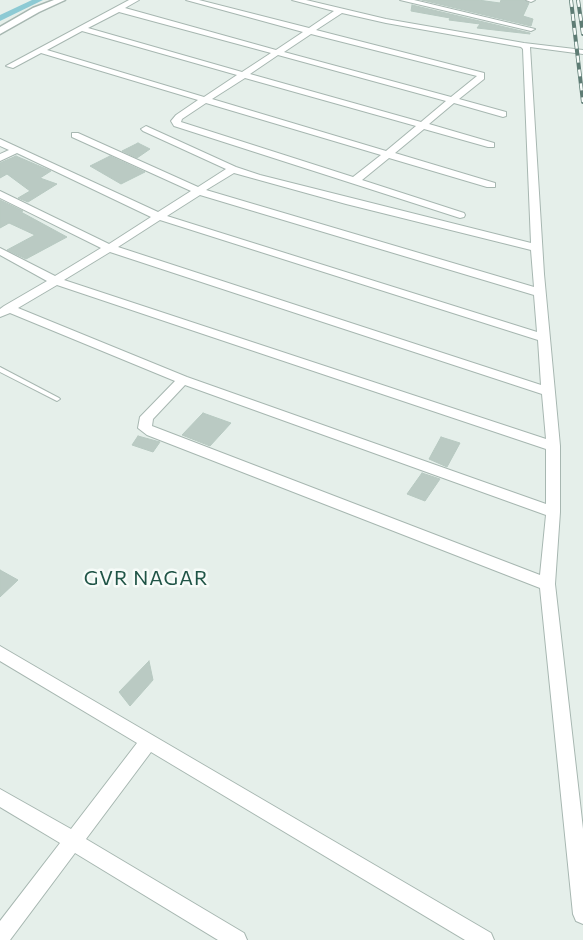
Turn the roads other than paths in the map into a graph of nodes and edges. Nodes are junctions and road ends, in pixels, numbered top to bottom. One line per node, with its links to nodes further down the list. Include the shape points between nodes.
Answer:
1 (62, 0): 11 (street, via 36,10)
2 (135, 0): 6 (street)
3 (190, 0): 10 (street)
4 (296, 0): 7 (street)
5 (404, 0): 9 (street)
6 (118, 9): 8 (street); 15 (street)
7 (340, 11): 10 (street); 12 (street, via 430,30)
8 (80, 28): 13 (street); 17 (street)
9 (531, 29)
10 (310, 30): 15 (street); 19 (street, via 481,75)
11 (0, 32)
12 (521, 44): 14 (street); 37 (street, via 527,49)
13 (39, 50): 16 (street); 18 (street)
14 (583, 52)
15 (276, 53): 17 (street); 19 (street)
16 (10, 66)
17 (242, 75): 18 (street); 21 (street)
18 (206, 99): 27 (street); 30 (street, via 179,117 177,124)
19 (452, 100): 20 (street); 21 (street)
20 (503, 114)
21 (421, 125): 25 (street); 27 (street)
22 (146, 129): 29 (street)
23 (75, 134): 32 (street)
24 (0, 142): 26 (street)
25 (491, 146)
26 (16, 150): 28 (street); 35 (street)
27 (387, 153): 30 (street); 31 (street)
28 (0, 158)
29 (233, 170): 32 (street); 37 (street)
30 (355, 181): 34 (street)
31 (491, 185)
32 (198, 191): 35 (street); 40 (street)
33 (0, 194): 36 (street)
34 (460, 215)
35 (158, 216): 36 (street); 42 (street)
36 (109, 248): 39 (street); 45 (street)
37 (537, 248): 40 (street)
38 (0, 251): 39 (street)
39 (54, 280): 41 (street); 47 (street)
40 (540, 293): 42 (street)
41 (4, 311): 44 (street)
42 (543, 338): 45 (street)
43 (0, 369): 46 (lane)
44 (184, 380): 48 (street); 49 (street, via 147,417 145,428)
45 (547, 391): 47 (street)
46 (57, 399)
47 (554, 446): 48 (street)
48 (553, 512): 49 (street)
49 (547, 584): 54 (street)
50 (0, 653): 51 (street)
51 (149, 741): 53 (street); 57 (street)
52 (0, 797): 53 (street)
53 (72, 841): 55 (street); 56 (street)
54 (583, 914)
55 (0, 937)
56 (237, 940)
57 (484, 940)

